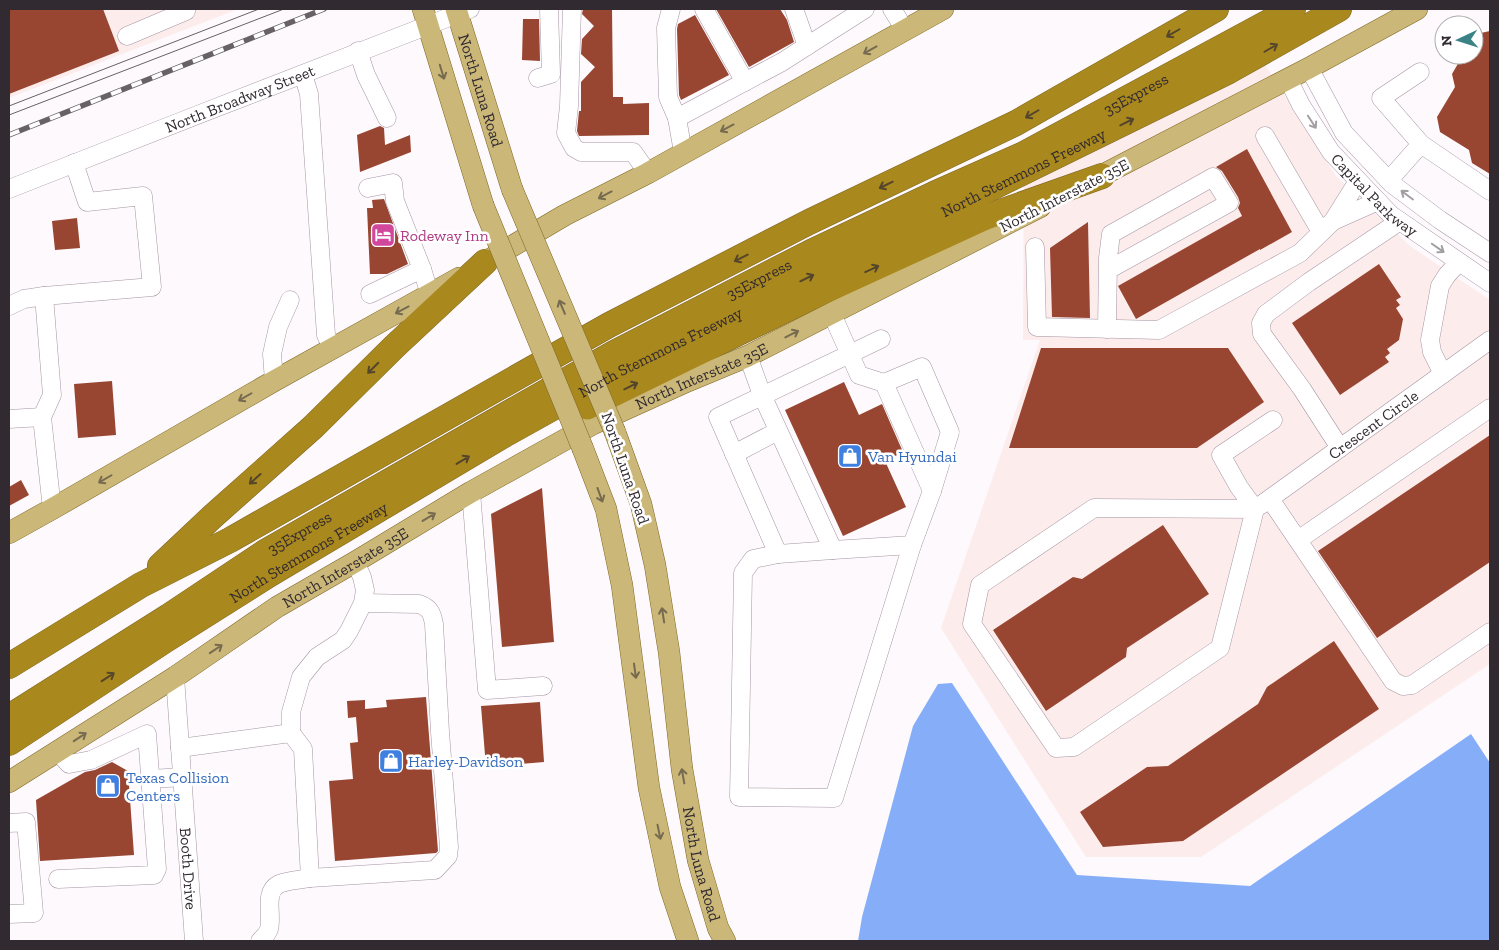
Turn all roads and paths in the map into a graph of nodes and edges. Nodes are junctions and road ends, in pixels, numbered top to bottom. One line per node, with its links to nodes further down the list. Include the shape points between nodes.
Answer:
1 (185, 9): 17 (street)
2 (550, 9): 23 (street, via 551,74)
3 (572, 9): 32 (street, via 566,133 574,148 581,152 633,152)
4 (671, 9): 27 (street, via 666,28 668,97)
5 (704, 9): 25 (street)
6 (794, 9): 18 (street)
7 (892, 9): 16 (street)
8 (943, 9): 16 (main road)
9 (1216, 9): 84 (highway, one-way to 84, via 1016,123 809,222 610,325 230,540)
10 (1293, 9): 90 (highway, 35Express, via 1022,155 811,252 614,353 264,552)
11 (1339, 9): 70 (highway, North Stemmons Freeway, one-way to 11, via 621,370 1229,71)
12 (1417, 9): 20 (main road, North Interstate 35E)
13 (461, 10): 15 (street, North Broadway Street); 105 (main road, North Luna Road, one-way to 13, bridge, via 718,928 698,860 682,769 656,565 641,504 615,432 512,189)
14 (855, 11): 18 (street)
15 (425, 17): 19 (street, North Broadway Street); 104 (main road, North Luna Road, one-way to 104, bridge, via 483,205 606,509 622,584 649,788 670,887)
16 (905, 30): 30 (main road, one-way to 30)
17 (127, 36)
18 (807, 46): 25 (street)
19 (358, 51): 22 (street, North Broadway Street); 26 (street, via 366,75)
20 (1309, 68): 24 (main road, North Interstate 35E); 34 (street, Capital Parkway, via 1344,133)
21 (1420, 72): 29 (street, via 1381,98)
22 (303, 74): 31 (street, North Broadway Street); 58 (street, via 309,94 326,335)
23 (538, 78)
24 (1288, 80): 33 (main road, North Interstate 35E); 35 (street, Capital Parkway, one-way to 35, via 1331,152)
25 (745, 82): 27 (street)
26 (388, 118)
27 (677, 118): 30 (street)
28 (1265, 136): 41 (street)
29 (1421, 144): 34 (street); 38 (street)
30 (683, 152): 32 (main road)
31 (74, 164): 36 (street, North Broadway Street); 51 (street, via 87,202 143,196 152,287)
32 (648, 172): 44 (main road, one-way to 44)
33 (1102, 176): 54 (main road, North Interstate 35E); 70 (highway, one-way to 33, via 556,422 816,295 986,217)
34 (1389, 180): 43 (street, Capital Parkway, one-way to 34, via 1440,220)
35 (1358, 181): 39 (street, Capital Parkway); 41 (street)
36 (9, 188)
37 (368, 188): 46 (street, via 393,183 395,201)
38 (1490, 191)
39 (1378, 201): 40 (street, Capital Parkway); 41 (street)
40 (1400, 221): 45 (street, Capital Parkway, one-way to 45); 71 (street, via 1309,282 1266,314 1261,323 1262,334)
41 (1327, 226): 55 (street, via 1300,253 1159,330)
42 (1035, 247): 55 (street, via 1037,327)
43 (1490, 253)
44 (485, 262): 50 (main road); 84 (highway, one-way to 84, via 313,427)
45 (1459, 262): 48 (street, Capital Parkway); 61 (street, via 1440,286 1430,340 1432,352)
46 (422, 269): 49 (street); 50 (street)
47 (1108, 270): 47 (street, via 1111,234 1213,177 1229,203); 55 (street)
48 (1490, 283)
49 (370, 294)
50 (430, 295): 58 (main road, one-way to 58)
51 (44, 296): 53 (street, via 24,299); 66 (street, via 52,395)
52 (290, 300): 62 (street, via 278,327 272,354)
53 (9, 306)
54 (832, 314): 59 (street); 60 (main road, North Interstate 35E, one-way to 54)
55 (1108, 329)
56 (881, 340): 59 (street)
57 (1488, 346): 61 (street, Crescent Circle)
58 (332, 348): 62 (main road)
59 (849, 354): 63 (street, via 859,375); 64 (street)
60 (748, 356): 64 (street); 74 (main road, North Interstate 35E, via 593,424)
61 (1444, 374): 71 (street, Crescent Circle)
62 (274, 381): 76 (main road, one-way to 76)
63 (884, 383): 73 (street); 73 (street, via 922,367 950,432)
64 (762, 395): 69 (street); 72 (street, via 718,417)
65 (1490, 408): 79 (street)
66 (42, 417): 67 (street); 76 (street)
67 (9, 419)
68 (1272, 420): 77 (street, via 1221,455)
69 (778, 431): 72 (street); 81 (street)
70 (504, 435): 92 (highway, North Stemmons Freeway, one-way to 70, via 270,574)
71 (1340, 448): 75 (street, Crescent Circle)
72 (734, 454): 82 (street)
73 (932, 491): 80 (street)
74 (471, 492): 83 (main road, North Interstate 35E, one-way to 74); 89 (street, via 487,690)
75 (1270, 498): 77 (street, Crescent Circle); 79 (street)
76 (52, 509): 78 (main road)
77 (1254, 509): 77 (street, via 1094,508 980,586 972,624 1056,748 1074,747 1220,648)
78 (9, 533)
79 (1298, 540): 86 (street, via 1393,681 1403,686 1412,685)
80 (912, 546): 81 (street); 82 (street, via 834,798 739,796 743,573 753,559)
81 (833, 550): 82 (street)
82 (778, 554)
83 (355, 562): 85 (street, via 365,590); 88 (main road, North Interstate 35E, one-way to 83, via 277,607)
84 (141, 585): 87 (highway)
85 (363, 603): 91 (street, via 343,640 317,657 301,677 291,712); 99 (street, via 419,604 432,612 448,856 434,870)
86 (1490, 632)
87 (9, 666)
88 (174, 677): 93 (street, Booth Drive); 94 (main road, North Interstate 35E, one-way to 88)
89 (543, 686)
90 (9, 717)
91 (291, 733): 93 (street); 99 (street, via 303,749)
92 (9, 743)
93 (180, 748): 95 (street, Booth Drive)
94 (58, 751): 96 (street, via 69,764 91,760 147,734); 97 (main road, North Interstate 35E)
95 (183, 777): 96 (street); 102 (street, Booth Drive)
96 (151, 779): 100 (street, via 154,875)
97 (9, 782)
98 (9, 823): 101 (street, via 26,822 34,913)
99 (310, 878): 103 (street, via 276,885 271,893 269,929)
100 (58, 880)
101 (9, 914)
102 (194, 941)
103 (260, 941)
104 (688, 941)
105 (725, 941)

